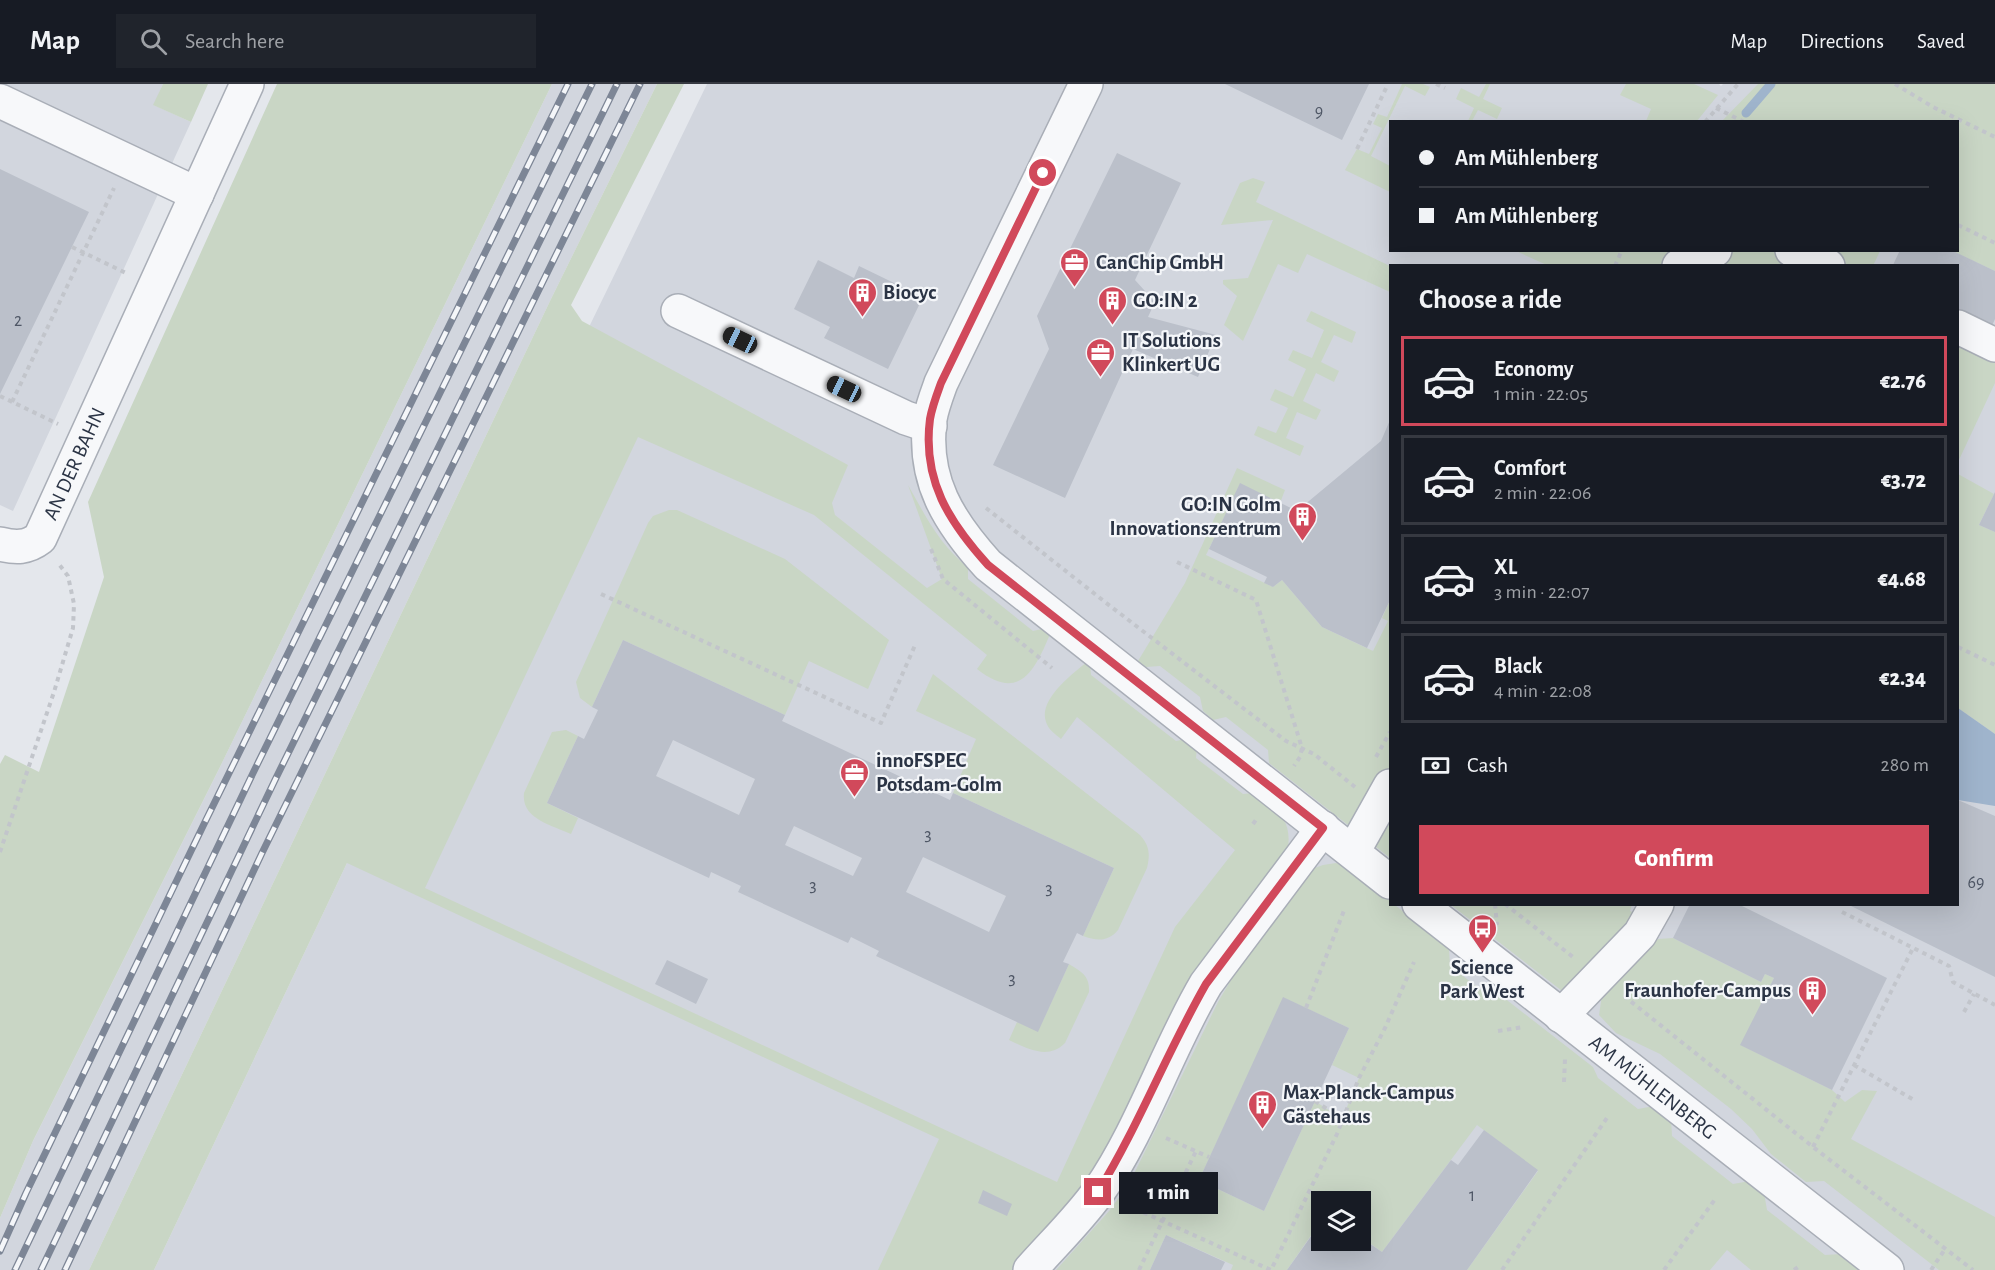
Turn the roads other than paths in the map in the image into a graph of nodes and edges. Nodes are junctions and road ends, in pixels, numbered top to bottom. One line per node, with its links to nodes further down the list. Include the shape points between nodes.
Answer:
1 (248, 84): 4 (street, AN DER BAHN)
2 (1086, 84): 12 (street, via 941,383)
3 (0, 101): 4 (street)
4 (197, 194): 13 (street, AN DER BAHN, via 40,538 30,546 13,548)
5 (1710, 252): 7 (street)
6 (1796, 252): 8 (street)
7 (1682, 264)
8 (1824, 264)
9 (678, 310): 12 (street)
10 (1959, 327): 11 (street)
11 (1995, 345)
12 (930, 426): 15 (street, via 928,448 945,509 988,565)
13 (0, 544)
14 (1389, 788): 16 (street)
15 (1323, 828): 16 (street); 21 (street, via 1206,984 1098,1192)
16 (1353, 852): 17 (street)
17 (1389, 881)
18 (1422, 906): 20 (street, AM MÜHLENBERG)
19 (1656, 906): 20 (street, via 1640,934)
20 (1561, 1017): 22 (street, AM MÜHLENBERG)
21 (1030, 1270)
22 (1887, 1270)

